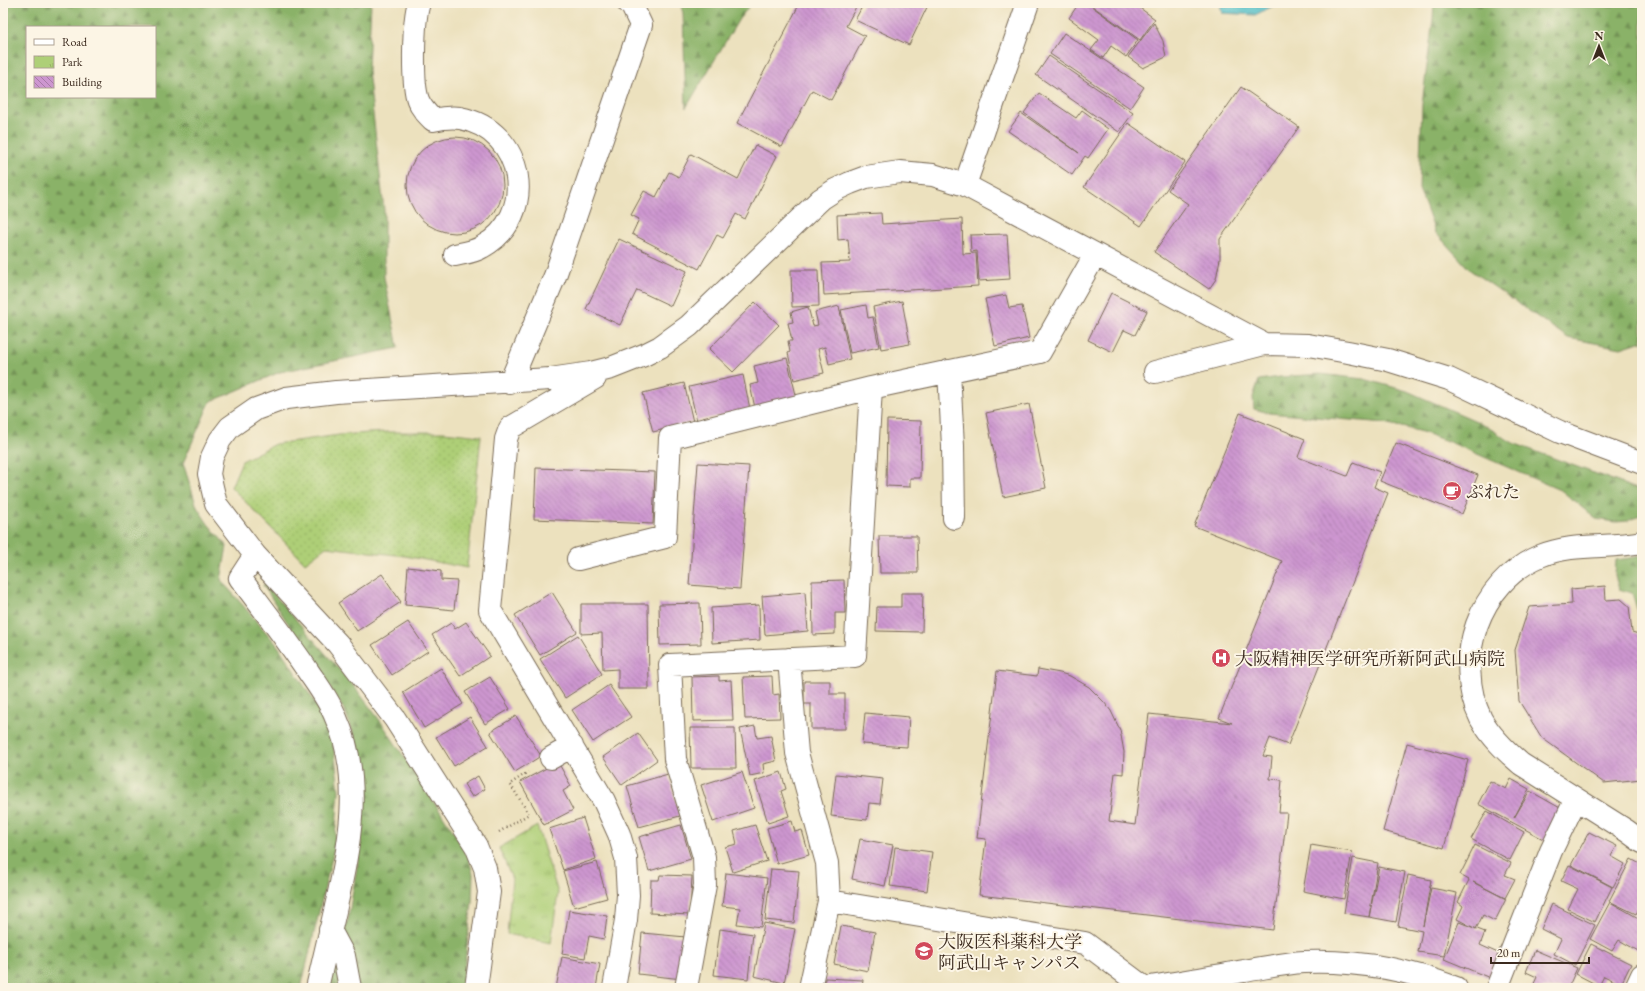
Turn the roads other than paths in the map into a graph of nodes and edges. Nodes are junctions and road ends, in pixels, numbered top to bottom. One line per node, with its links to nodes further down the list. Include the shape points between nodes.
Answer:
1 (419, 3): 6 (street, via 415,21 415,87 424,111 433,120 459,118 495,135 512,156 518,182 515,208 502,231 481,248)
2 (628, 3): 11 (street, via 631,4 641,24 555,276)
3 (1028, 3): 4 (street)
4 (965, 185): 5 (street); 8 (street, via 933,175 900,172 866,177 835,190 821,199 689,326 660,347)
5 (1096, 254): 7 (street); 9 (street, via 1040,352)
6 (455, 255)
7 (1264, 344): 10 (street); 13 (street, via 1328,348 1388,360 1426,371 1477,391 1566,434)
8 (611, 368): 11 (street, via 570,377); 19 (street, via 510,428 506,439 490,610)
9 (949, 371): 12 (street); 14 (street)
10 (1155, 372)
11 (510, 383): 16 (street, via 336,392 286,398 256,409 230,427 220,440 212,457 209,474 216,504)
12 (871, 388): 17 (street, via 670,438 665,537); 18 (street, via 855,656)
13 (1642, 463)
14 (954, 518)
15 (1642, 542): 21 (street, via 1572,547 1533,560 1515,571 1488,601 1472,639 1469,659 1474,699 1481,718 1492,736 1521,764)
16 (255, 555): 24 (street, via 240,578 294,650 332,710 350,760 350,835); 28 (street, via 338,644 395,719 481,843 489,892)
17 (578, 559)
18 (789, 659): 23 (street, via 797,753 827,863); 30 (street, via 670,665 675,759 704,857 705,871 705,885)
19 (572, 746): 20 (street); 29 (street, via 610,812 626,858 627,908)
20 (552, 758)
21 (1576, 799): 22 (street); 34 (street, via 1551,851)
22 (1642, 842)
23 (829, 901): 31 (street); 32 (street, via 1085,943)
24 (330, 930): 26 (street); 27 (street, via 344,956)
25 (1642, 975): 35 (street)
26 (317, 988)
27 (350, 988)
28 (476, 988)
29 (614, 988)
30 (686, 988)
31 (810, 988)
32 (1145, 988): 33 (street, via 1303,962 1386,967 1413,973)
33 (1456, 988)
34 (1497, 988)
35 (1636, 988)

